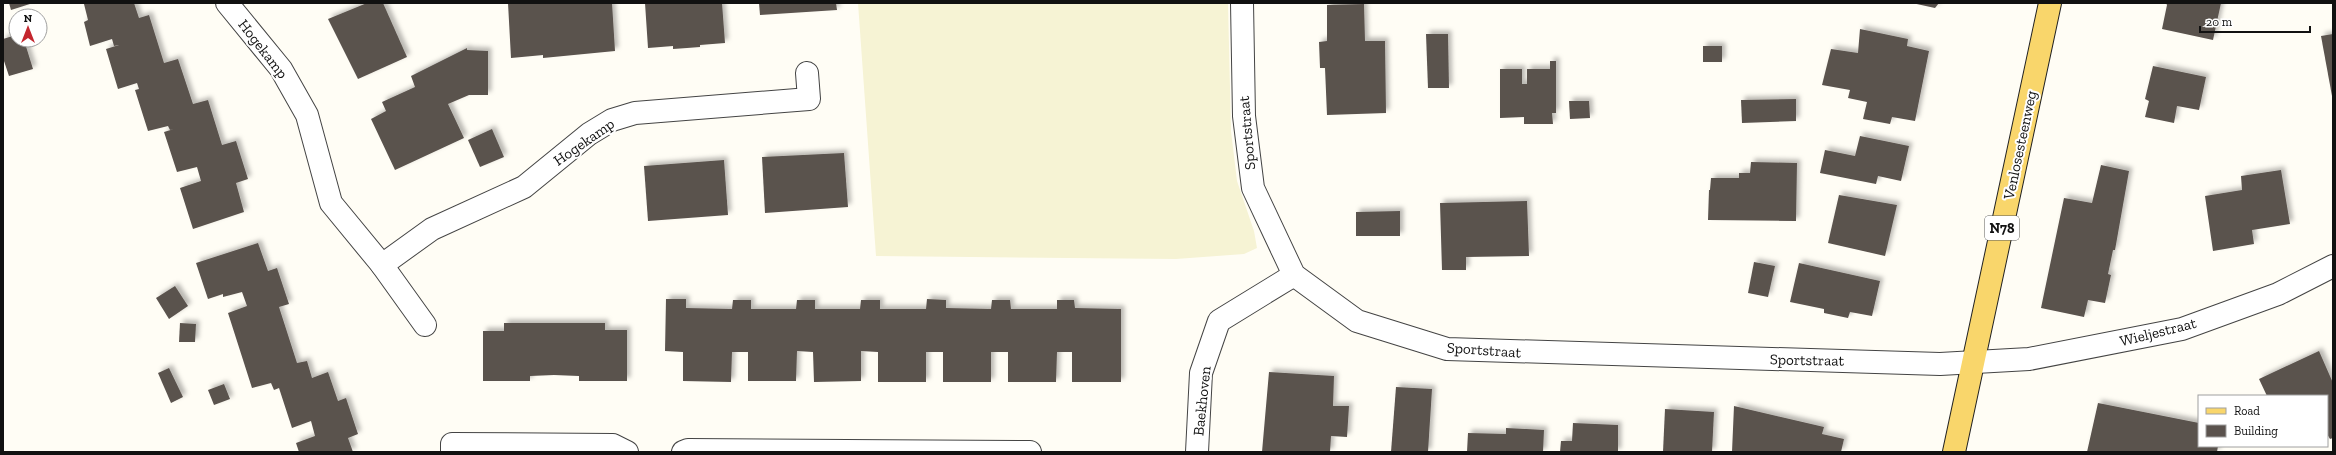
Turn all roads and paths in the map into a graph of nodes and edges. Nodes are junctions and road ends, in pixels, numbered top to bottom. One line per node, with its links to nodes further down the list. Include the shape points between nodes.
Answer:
1 (227, 3): 5 (street, Hogekamp, via 281,69 307,115 331,203)
2 (1242, 3): 7 (street, Sportstraat, via 1244,116 1253,188)
3 (2050, 3): 9 (main road, Venlosesteenweg / N78)
4 (807, 73): 5 (street, Hogekamp, via 809,99 651,111 612,120 589,134 524,187 432,229)
5 (382, 265): 8 (street, Hogekamp)
6 (2333, 266): 9 (street, Wieljestraat, via 2278,294 2182,329 2053,356)
7 (1294, 275): 9 (street, Sportstraat, via 1356,321 1447,349 1940,364); 14 (street, Baekhoven, via 1219,321 1201,373)
8 (425, 325)
9 (1974, 362): 15 (main road, Venlosesteenweg / N78)
10 (452, 452): 11 (street, via 452,444 613,445)
11 (627, 452)
12 (683, 452): 13 (street)
13 (1030, 452)
14 (1197, 452)
15 (1954, 452)

